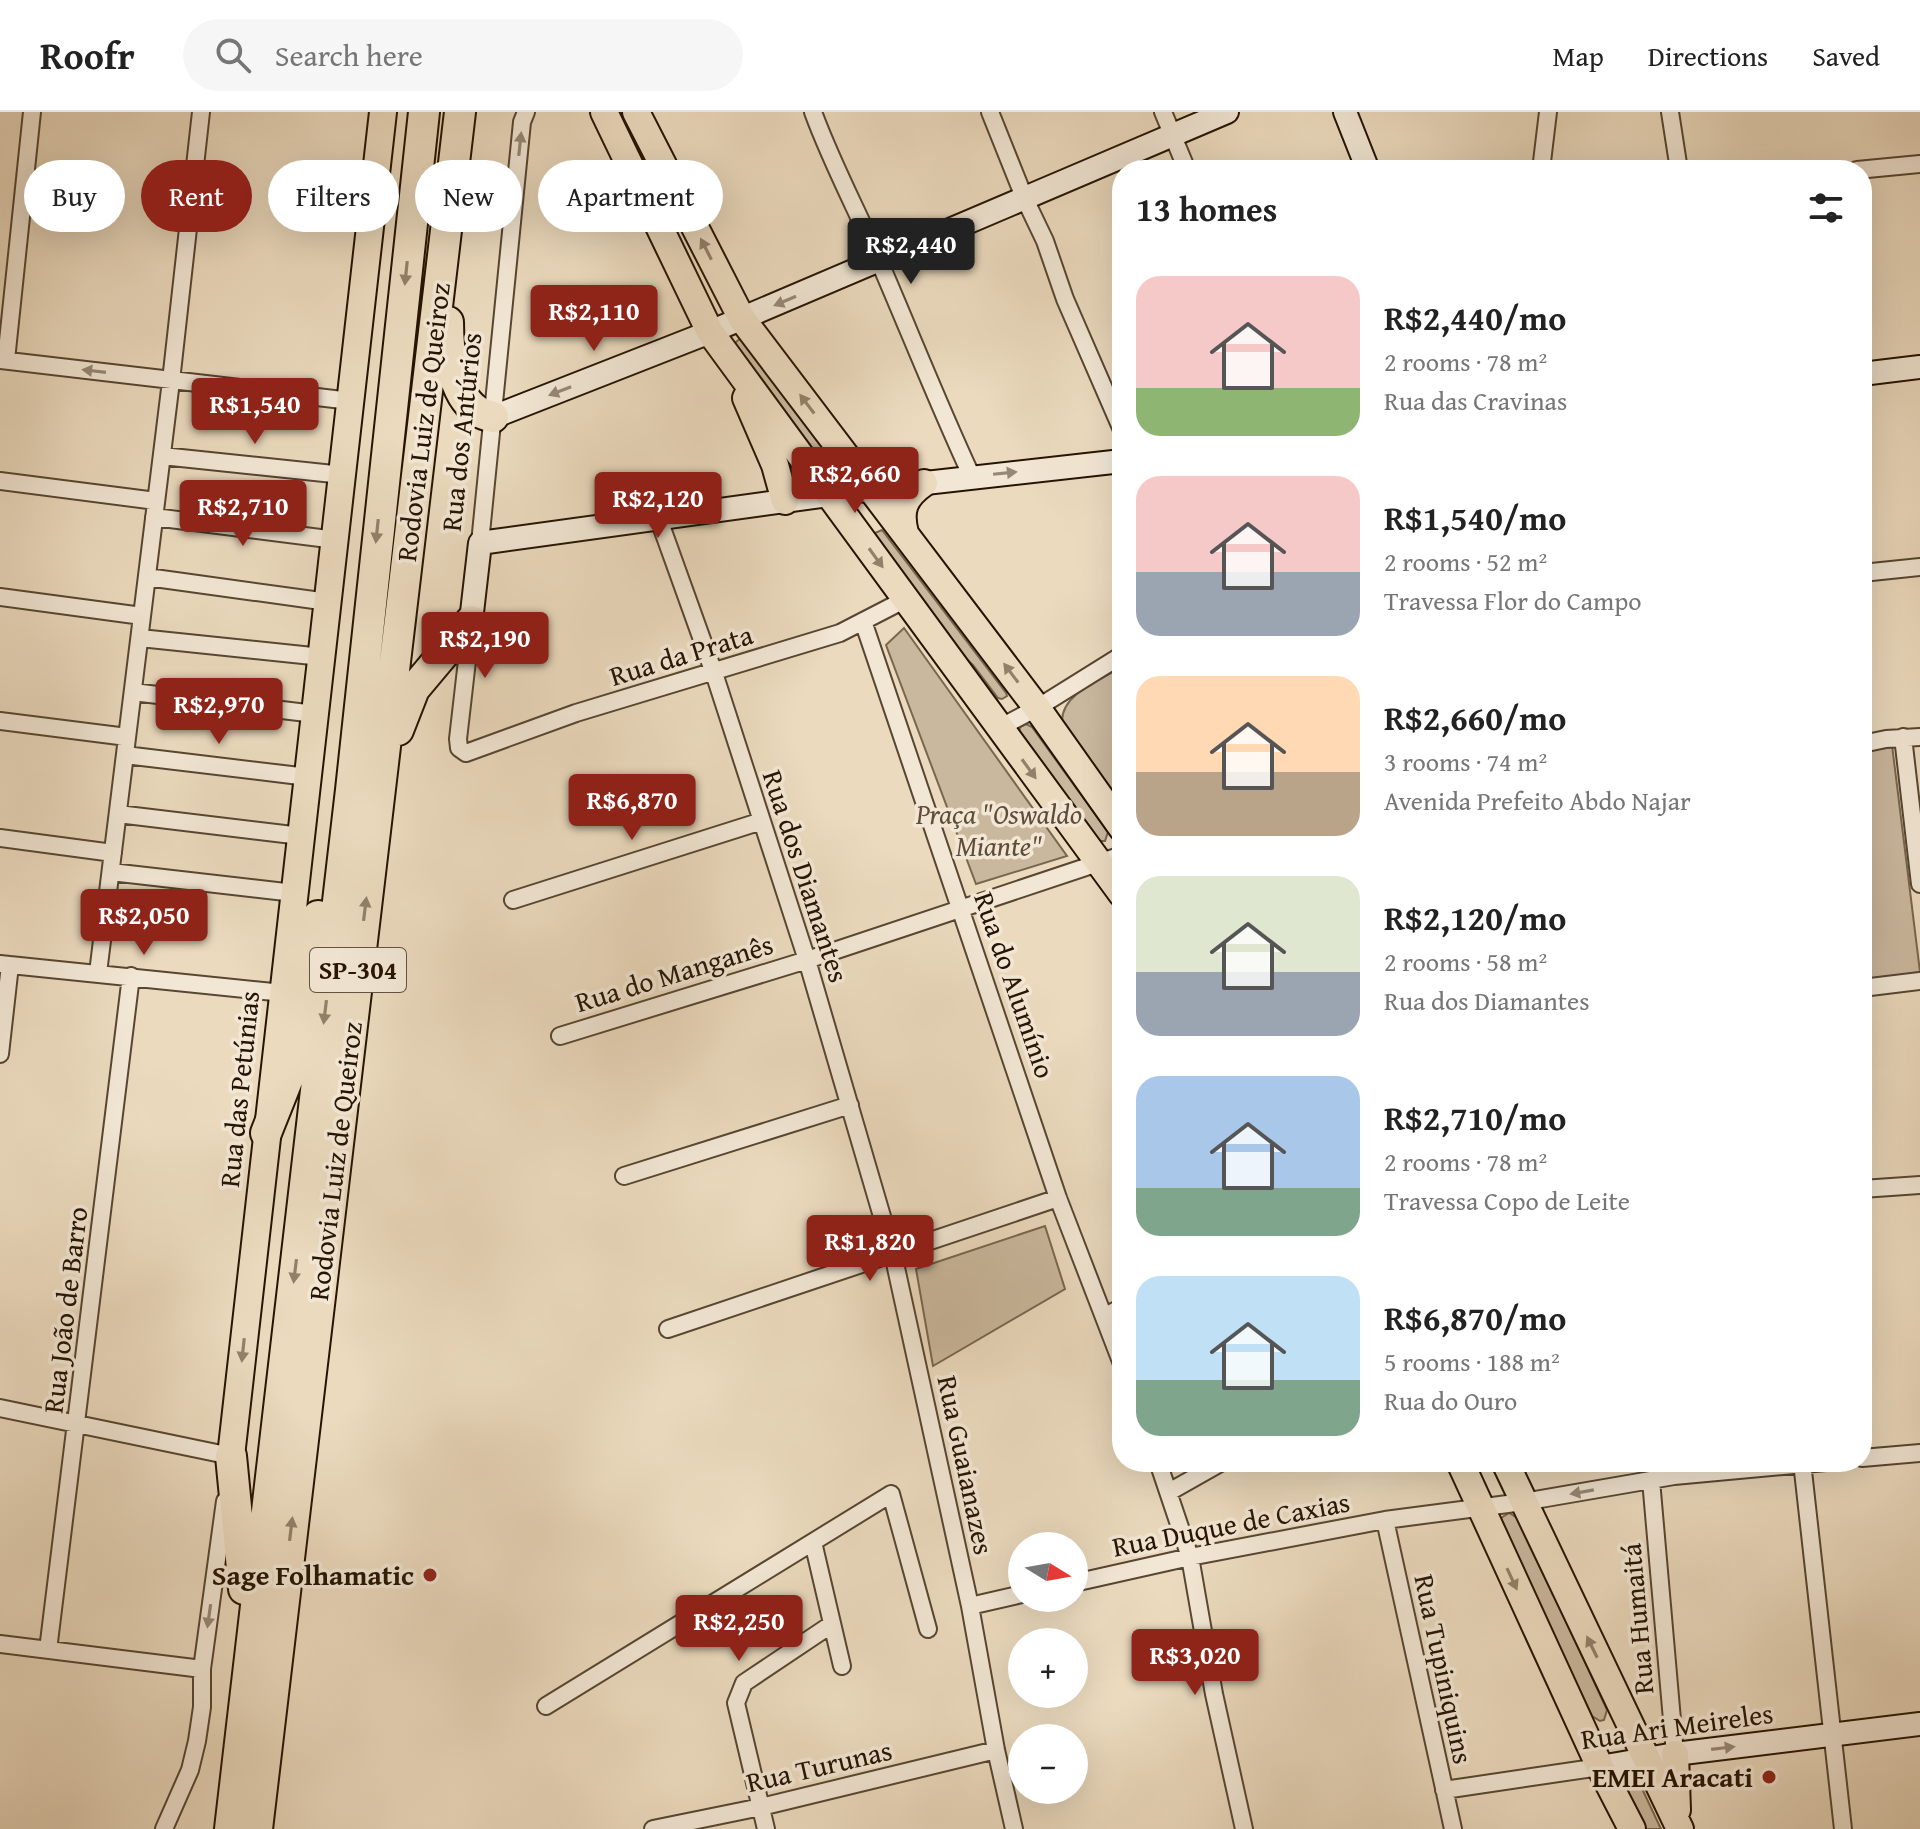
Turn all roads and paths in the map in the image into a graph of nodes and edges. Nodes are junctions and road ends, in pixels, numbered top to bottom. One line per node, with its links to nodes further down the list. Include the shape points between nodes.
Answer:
1 (32, 112): 29 (street)
2 (201, 112): 32 (street)
3 (383, 112): 33 (main road, Rua das Petúnias)
4 (424, 112): 74 (highway, Rodovia Luiz de Queiroz / SP-304, one-way to 74)
5 (526, 112): 35 (street, Rua dos Antúrios, one-way to 5)
6 (604, 112): 28 (main road)
7 (636, 112): 27 (main road, one-way to 7)
8 (813, 112): 26 (street)
9 (990, 112): 25 (street)
10 (1163, 112): 16 (street)
11 (1227, 112): 16 (main road)
12 (1345, 112): 20 (main road)
13 (1548, 112): 21 (street)
14 (1670, 112): 22 (street)
15 (458, 126): 35 (highway, via 448,333 465,398 476,411); 75 (highway, Rodovia Luiz de Queiroz / SP-304)
16 (1172, 135): 17 (main road); 19 (street)
17 (1112, 160)
18 (1112, 160): 25 (main road)
19 (1183, 160)
20 (1364, 160)
21 (1542, 160)
22 (1677, 160)
23 (1920, 164): 24 (street)
24 (1872, 169)
25 (1024, 197): 26 (main road); 34 (street)
26 (879, 261): 27 (main road, one-way to 27); 39 (street)
27 (742, 319): 28 (main road); 42 (main road, one-way to 27)
28 (715, 338): 35 (main road, one-way to 35); 43 (main road); 44 (main road, via 769,450)
29 (3, 360): 32 (street, one-way to 29)
30 (1920, 367): 31 (main road)
31 (1872, 373)
32 (171, 381): 33 (street); 36 (street)
33 (351, 401): 38 (main road, Rua das Petúnias)
34 (1112, 407)
35 (493, 417): 49 (street, Rua dos Antúrios)
36 (162, 456): 38 (street); 45 (street)
37 (1112, 462): 39 (main road, one-way to 37)
38 (343, 475): 48 (main road, Rua das Petúnias)
39 (972, 477): 41 (main road)
40 (0, 481): 45 (street)
41 (924, 483): 42 (main road); 47 (main road, via 903,504)
42 (872, 489): 43 (main road); 47 (main road)
43 (830, 495): 44 (main road); 54 (main road, one-way to 54)
44 (785, 501): 46 (main road)
45 (155, 509): 48 (street); 52 (street)
46 (658, 517): 49 (main road); 62 (street, Rua dos Diamantes)
47 (905, 533): 64 (main road, one-way to 47)
48 (336, 540): 55 (main road, Rua das Petúnias)
49 (480, 543): 57 (main road, Rua dos Antúrios)
50 (1920, 567): 51 (street)
51 (1872, 572)
52 (147, 577): 55 (street); 56 (street)
53 (0, 597): 56 (street)
54 (906, 599): 58 (street, Rua da Prata); 67 (main road)
55 (328, 602): 60 (main road, Rua das Petúnias)
56 (142, 616): 59 (street)
57 (471, 621): 71 (street, Rua dos Antúrios, via 458,739); 75 (highway, via 414,689)
58 (863, 621): 62 (street, Rua da Prata); 87 (street, Rua do Alumínio)
59 (140, 638): 60 (street); 63 (street)
60 (322, 657): 65 (main road, Rua das Petúnias)
61 (1112, 661): 64 (street)
62 (714, 673): 71 (street, Rua da Prata, via 576,713); 78 (street, Rua dos Diamantes)
63 (133, 692): 65 (street); 68 (street)
64 (1037, 708): 67 (street); 77 (main road)
65 (315, 714): 73 (main road, Rua das Petúnias)
66 (0, 721): 68 (street)
67 (999, 728): 82 (main road, one-way to 82)
68 (127, 737): 72 (street)
69 (1911, 737): 70 (street); 84 (street)
70 (1872, 743)
71 (466, 753)
72 (125, 755): 73 (street); 76 (street)
73 (308, 777): 79 (main road, Rua das Petúnias)
74 (351, 790): 98 (highway, via 316,926 294,1063); 147 (highway, Rodovia Luiz de Queiroz / SP-304, one-way to 147)
75 (376, 813): 126 (highway, Rodovia Luiz de Queiroz / SP-304, one-way to 75)
76 (118, 814): 79 (street); 81 (street)
77 (1112, 814)
78 (762, 821): 86 (street); 88 (street, Rua dos Diamantes)
79 (301, 836): 85 (main road, Rua das Petúnias)
80 (0, 838): 81 (street)
81 (113, 853): 83 (street)
82 (1110, 859): 87 (street, Rua do Manganês)
83 (111, 872): 85 (street); 90 (street)
84 (1920, 884)
85 (294, 893): 94 (main road, Rua das Petúnias)
86 (513, 900)
87 (962, 909): 88 (street, Rua do Manganês); 102 (street, Rua do Alumínio)
88 (807, 960): 95 (street, Rua do Manganês); 97 (street, Rua dos Diamantes)
89 (5, 965): 90 (street); 96 (street)
90 (98, 973): 91 (street)
91 (131, 976): 94 (street); 109 (street, Rua João de Barro)
92 (1920, 981): 93 (street)
93 (1872, 987)
94 (283, 993): 98 (main road, Rua das Petúnias)
95 (560, 1036)
96 (0, 1054)
97 (850, 1105): 99 (street); 103 (street, Rua dos Diamantes)
98 (266, 1133): 111 (main road, Rua das Petúnias, one-way to 111)
99 (624, 1176)
100 (1920, 1185): 101 (street)
101 (1872, 1188)
102 (1058, 1198): 103 (street); 105 (street, Rua do Alumínio)
103 (893, 1254): 106 (street); 129 (street, Rua Guaianazes)
104 (1112, 1313): 105 (street)
105 (1104, 1317): 107 (street, Rua do Alumínio)
106 (668, 1329)
107 (1112, 1338)
108 (0, 1408): 109 (street)
109 (77, 1425): 111 (street); 133 (street, Rua João de Barro)
110 (1920, 1453): 112 (street)
111 (231, 1456): 135 (street, Rua das Petúnias, one-way to 135); 147 (highway, via 244,1580)
112 (1872, 1457)
113 (1162, 1472): 120 (street)
114 (1204, 1472): 120 (street)
115 (1464, 1472): 122 (main road)
116 (1510, 1472): 121 (main road)
117 (1666, 1472): 119 (street, Rua Duque de Caxias)
118 (1803, 1472): 139 (street)
119 (1651, 1480): 121 (street, Rua Duque de Caxias, one-way to 121); 142 (street, Rua Humaitá)
120 (1169, 1492): 125 (street)
121 (1523, 1502): 122 (street, Rua Duque de Caxias); 137 (main road, one-way to 121)
122 (1479, 1508): 123 (street, Rua Duque de Caxias); 140 (main road, one-way to 140)
123 (1385, 1520): 125 (street, Rua Duque de Caxias); 145 (street, Rua Tupiniquins)
124 (813, 1542): 130 (street); 131 (street, via 891,1494); 136 (street)
125 (1190, 1557): 127 (street, Rua Duque de Caxias); 154 (street)
126 (285, 1577): 149 (highway, Rodovia Luiz de Queiroz / SP-304); 150 (highway)
127 (1088, 1580)
128 (1008, 1597): 129 (street)
129 (970, 1606): 141 (street, Rua Guaianazes)
130 (832, 1624): 134 (street); 146 (street, via 744,1683 736,1703)
131 (928, 1629)
132 (0, 1644): 133 (street)
133 (48, 1650): 135 (street)
134 (842, 1666)
135 (202, 1669): 148 (street, Rua das Petúnias, via 197,1741)
136 (546, 1706)
137 (1626, 1717): 140 (main road, via 1616,1736 1595,1741); 143 (main road)
138 (1920, 1724): 139 (main road, Rua Ari Meireles)
139 (1833, 1735): 142 (main road, Rua Ari Meireles, one-way to 139); 158 (street)
140 (1585, 1737): 144 (main road)
141 (996, 1750): 146 (street, Rua Turunas); 153 (street, Rua Guaianazes)
142 (1675, 1754): 143 (main road, Rua Ari Meireles); 157 (main road)
143 (1646, 1758): 144 (main road, Rua Ari Meireles); 157 (main road)
144 (1600, 1767): 145 (street, Rua Ari Meireles); 156 (main road)
145 (1444, 1790): 155 (street, Rua Tupiniquins)
146 (761, 1807): 151 (street, Rua Turunas); 152 (street)
147 (231, 1812)
148 (164, 1829)
149 (257, 1829)
150 (265, 1829)
151 (653, 1829)
152 (766, 1829)
153 (1014, 1829)
154 (1244, 1829)
155 (1453, 1829)
156 (1632, 1829)
157 (1680, 1829)
158 (1843, 1829)

